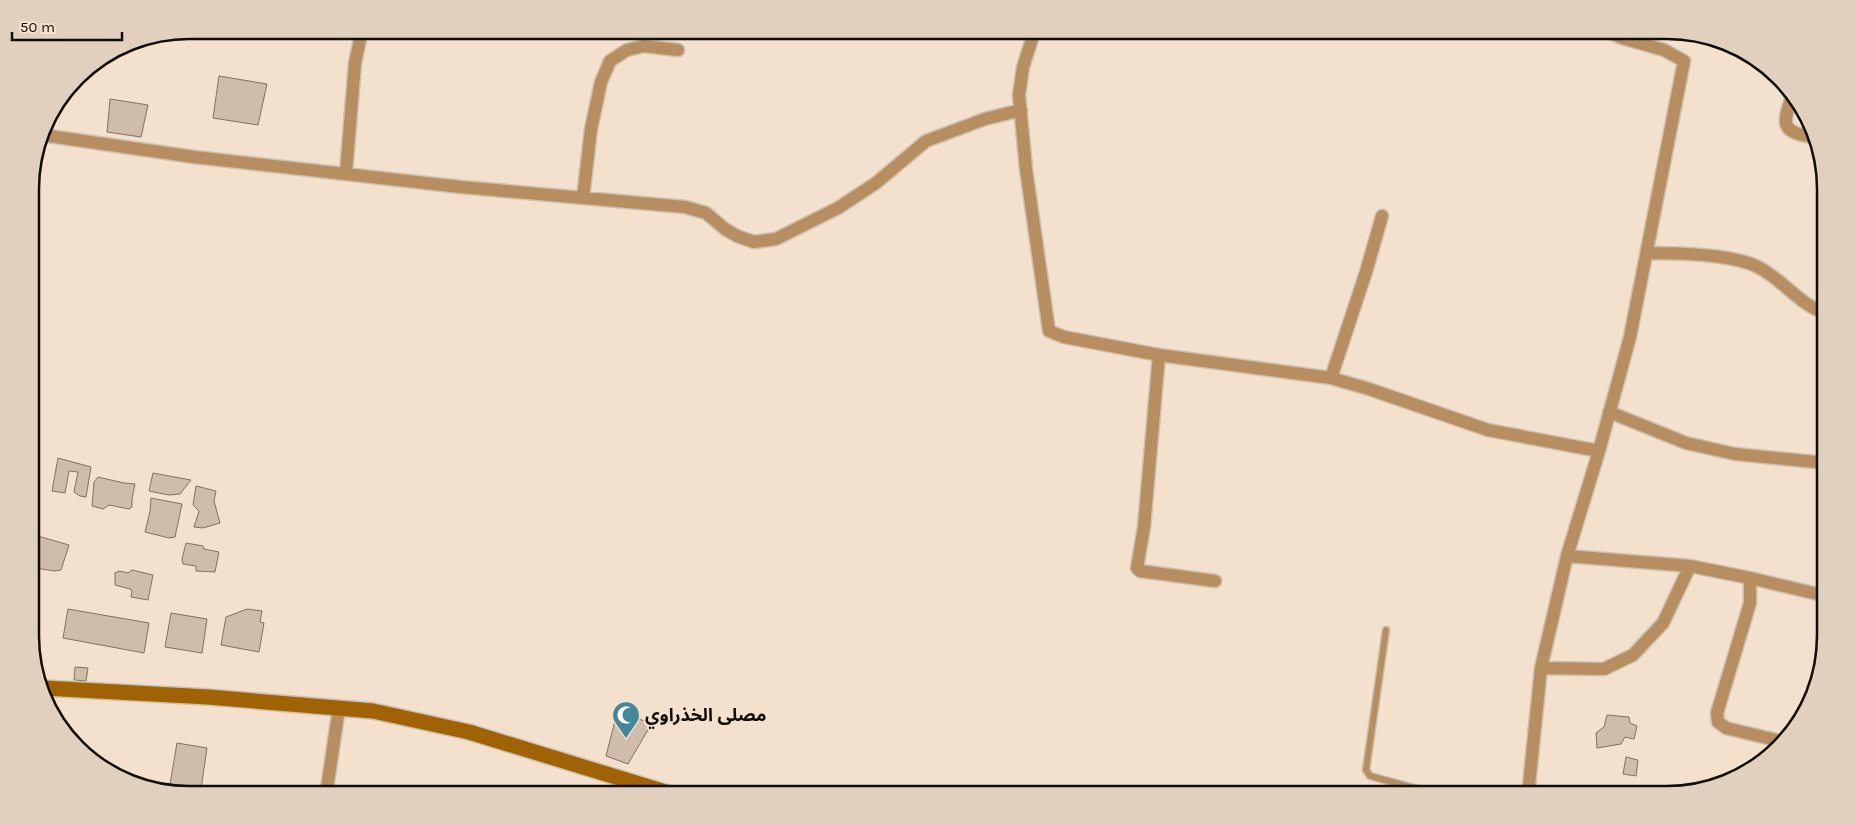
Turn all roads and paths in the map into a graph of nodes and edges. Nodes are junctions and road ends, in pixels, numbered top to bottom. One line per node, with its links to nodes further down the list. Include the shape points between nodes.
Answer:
1 (360, 39): 9 (street, via 354,71)
2 (1031, 39): 6 (street, via 1020,79)
3 (1626, 39): 12 (street, via 1664,50 1684,61)
4 (678, 50): 10 (street, via 644,46 627,50 610,61 601,82 591,129)
5 (1790, 103): 8 (street, via 1786,126 1795,134)
6 (1021, 110): 10 (street, via 985,119 926,141 876,183 838,208 776,239 754,242 725,229 706,213 685,207); 14 (street, via 1049,331 1064,337)
7 (49, 136): 9 (street, via 194,157)
8 (1808, 136)
9 (346, 173): 10 (street)
10 (583, 198)
11 (1382, 216): 15 (street)
12 (1647, 253): 13 (street, via 1688,253 1743,261 1758,267); 16 (street, via 1630,336)
13 (1817, 309)
14 (1159, 355): 15 (street); 22 (street, via 1144,527 1137,568)
15 (1331, 378): 17 (street, via 1488,430)
16 (1608, 412): 17 (street); 18 (street, via 1686,442 1735,454)
17 (1599, 451): 19 (street)
18 (1817, 462)
19 (1568, 556): 20 (street); 25 (street)
20 (1690, 566): 21 (street); 25 (street, via 1663,623 1634,655 1604,669)
21 (1750, 578): 23 (street); 28 (street, via 1750,603 1717,713 1718,722 1726,728)
22 (1215, 581)
23 (1817, 594)
24 (1386, 630): 31 (lane, via 1366,770 1370,776)
25 (1541, 668): 32 (street)
26 (48, 688): 27 (street, via 208,696)
27 (338, 708): 29 (street); 30 (street, via 373,711 469,732)
28 (1775, 740)
29 (327, 786)
30 (646, 786)
31 (1407, 786)
32 (1529, 786)

